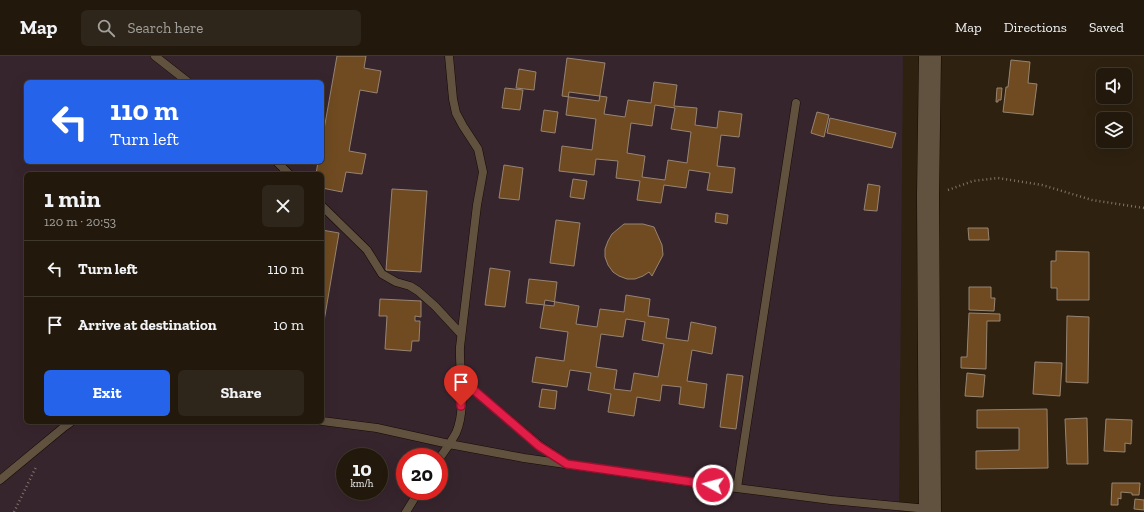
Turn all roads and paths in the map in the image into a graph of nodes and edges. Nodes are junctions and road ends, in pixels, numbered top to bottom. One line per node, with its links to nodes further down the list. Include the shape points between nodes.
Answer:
1 (155, 56): 4 (lane)
2 (449, 56): 11 (lane, via 456,113 478,149 483,172)
3 (930, 56): 8 (main road)
4 (185, 80)
5 (796, 103): 20 (lane)
6 (279, 164): 7 (lane)
7 (288, 172)
8 (928, 196): 10 (path, via 973,181 998,178 1042,185 1092,200); 22 (main road)
9 (324, 208): 11 (lane, via 367,250 382,274 418,291)
10 (1144, 208)
11 (462, 334): 12 (lane, via 459,359)
12 (461, 379): 15 (lane, via 459,419 456,432); 17 (lane, via 539,446)
13 (324, 421): 15 (lane, via 377,428)
14 (68, 424): 19 (lane)
15 (449, 444): 16 (lane); 17 (lane)
16 (446, 448)
17 (567, 464): 20 (lane)
18 (37, 466): 23 (path)
19 (0, 480)
20 (737, 488): 22 (lane)
21 (413, 500): 24 (lane)
22 (930, 511)
23 (14, 512)
24 (406, 512)

